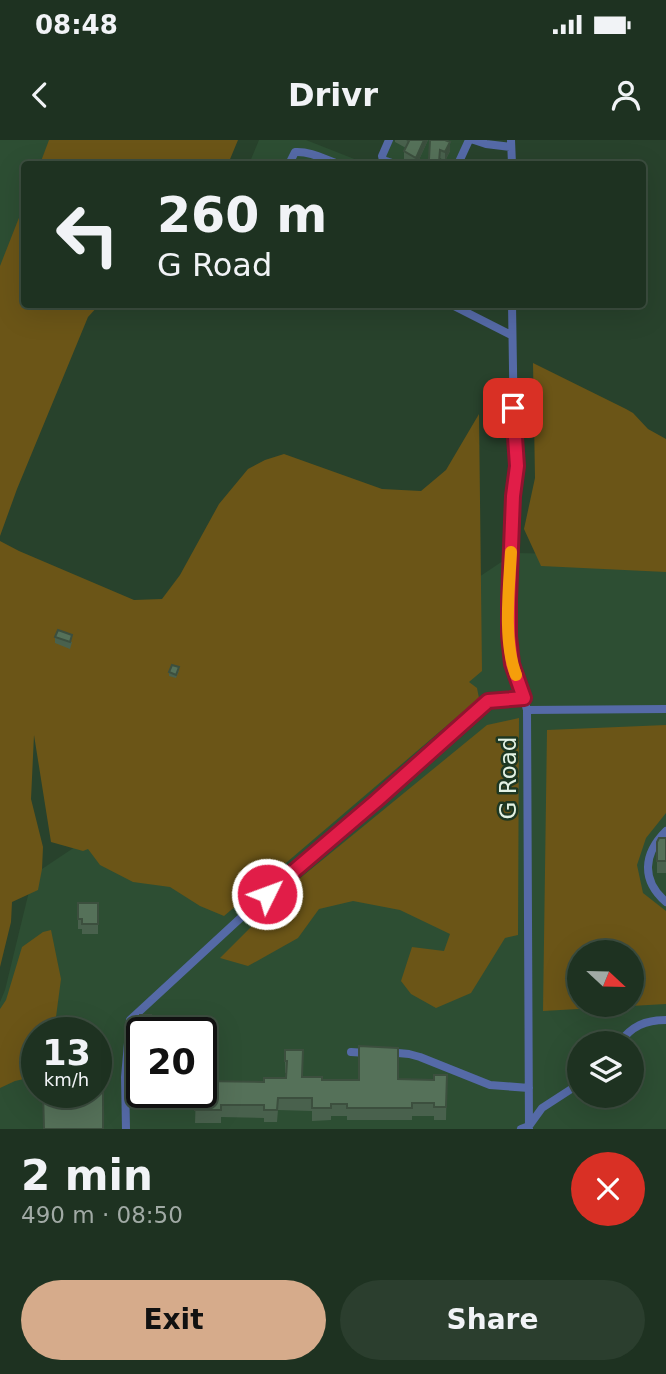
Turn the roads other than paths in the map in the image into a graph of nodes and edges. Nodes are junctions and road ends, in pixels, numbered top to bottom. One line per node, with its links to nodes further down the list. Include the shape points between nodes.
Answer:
1 (390, 140): 6 (street, via 382,156)
2 (471, 140): 3 (street); 7 (street)
3 (511, 143): 8 (street)
4 (290, 161): 5 (street, via 299,151)
5 (331, 161)
6 (386, 161)
7 (460, 161)
8 (512, 161)
9 (458, 308): 11 (street)
10 (512, 308): 11 (street, G Road)
11 (511, 335): 12 (street, G Road, via 517,466 509,636 512,664)
12 (524, 698): 14 (street, G Road); 23 (street, via 488,701 286,876 130,1020)
13 (666, 709): 14 (street)
14 (527, 710): 20 (street, G Road)
15 (666, 831): 16 (street, via 655,842 648,862 652,886)
16 (666, 902)
17 (666, 1020): 18 (street, via 653,1020)
18 (630, 1031)
19 (351, 1052): 20 (street, via 409,1054 490,1085)
20 (529, 1088): 22 (street, G Road)
21 (567, 1092): 22 (street, via 542,1108)
22 (526, 1128)
23 (126, 1129)

